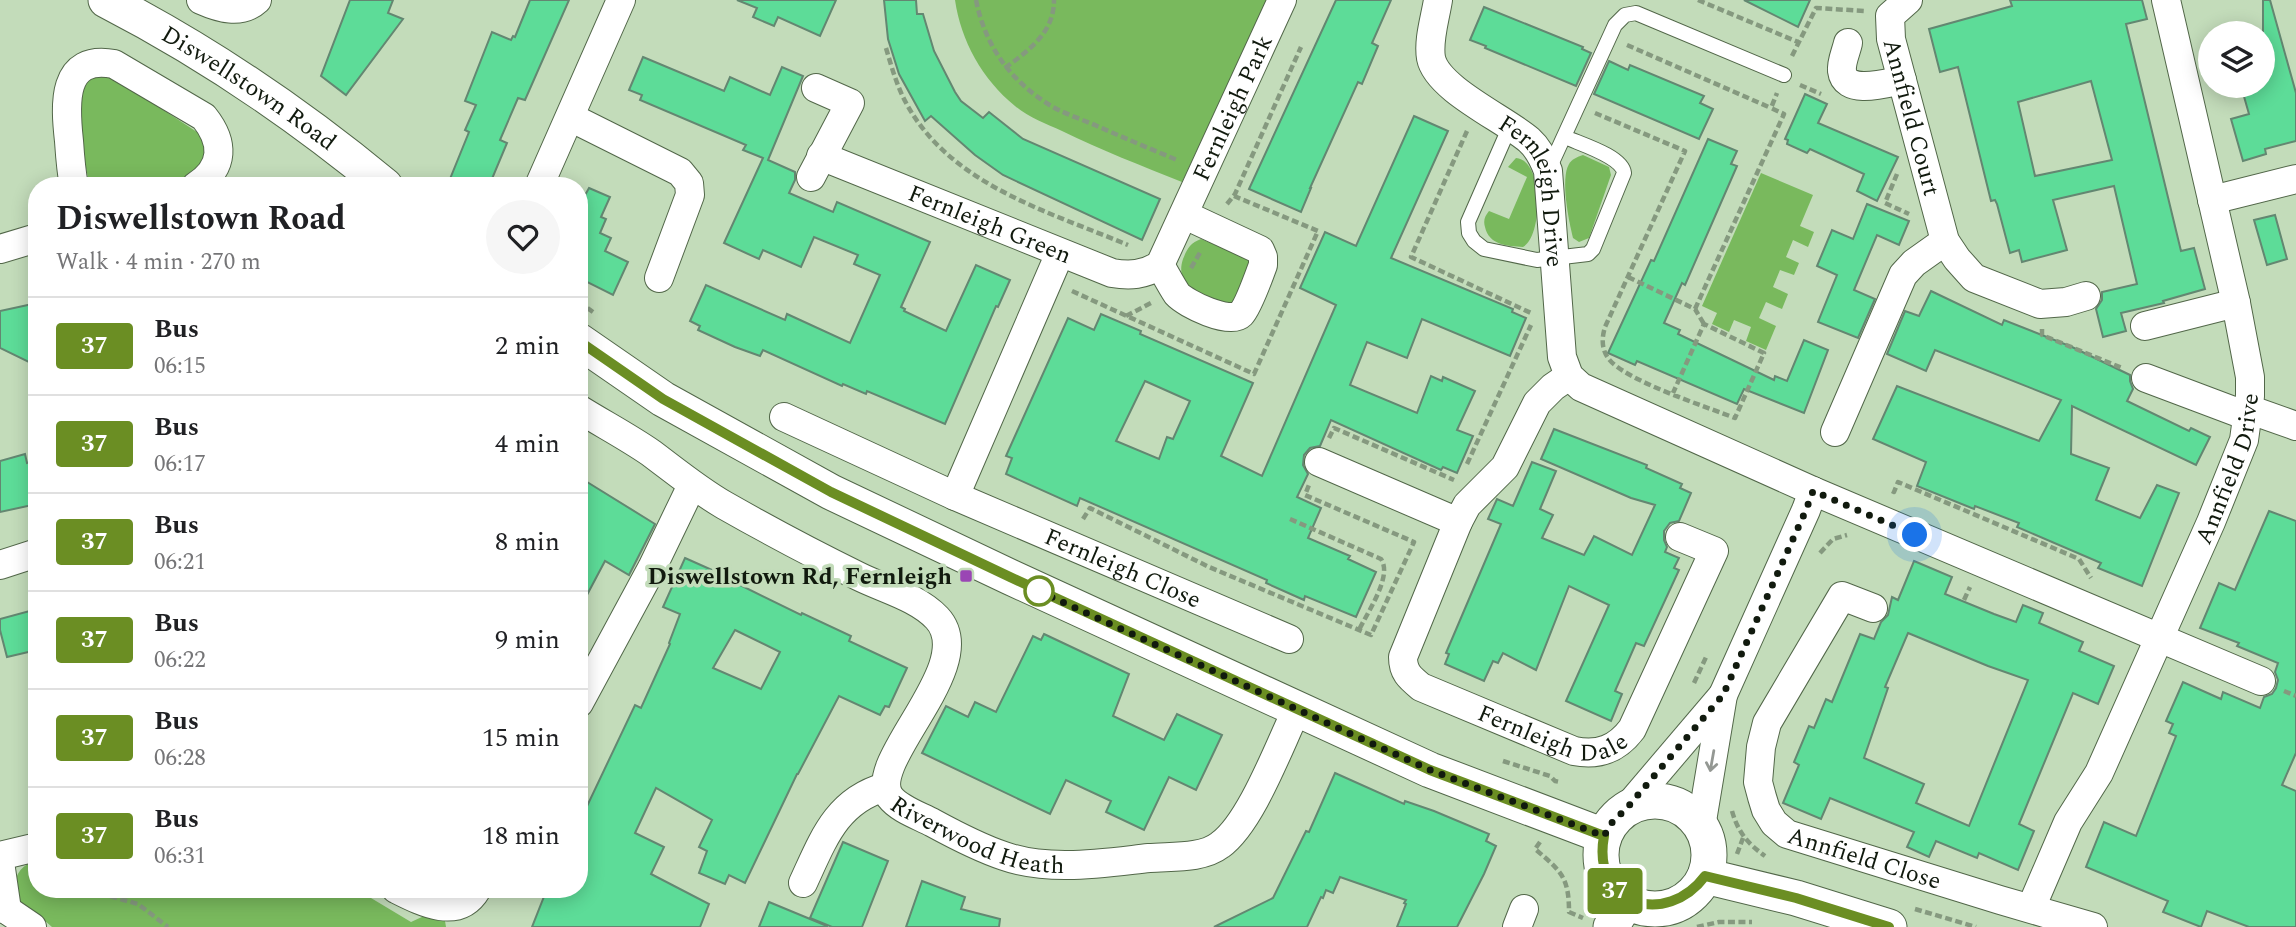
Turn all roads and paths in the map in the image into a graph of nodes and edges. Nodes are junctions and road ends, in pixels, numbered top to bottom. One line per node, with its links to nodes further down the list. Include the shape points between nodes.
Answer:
1 (106, 0): 32 (street, Diswellstown Road, via 247,84)
2 (201, 0): 3 (street, via 233,10)
3 (257, 0)
4 (621, 0): 24 (street)
5 (976, 0): 16 (path, via 980,19)
6 (1054, 0): 16 (path, via 1048,28 1032,48)
7 (1282, 0): 27 (street, Fernleigh Park)
8 (1438, 0): 21 (street, Fernleigh Drive, via 1431,61 1443,79)
9 (1698, 0): 13 (path)
10 (2166, 0): 36 (street, Annfield Drive)
11 (1899, 8): 13 (path, via 1874,12 1816,8); 18 (street, Annfield Court, via 1891,39)
12 (1622, 42): 22 (path)
13 (1798, 42): 17 (path)
14 (1848, 43): 18 (street, via 1843,76 1854,84 1870,87)
15 (886, 48): 41 (path, via 904,99 953,158 1005,193)
16 (1005, 68): 27 (path, via 1049,105)
17 (1784, 77): 20 (path); 22 (path); 26 (lane, via 1636,13 1625,15 1615,25)
18 (1902, 80): 40 (street, Annfield Court)
19 (816, 88): 43 (street, Fernleigh Green, via 850,103 816,166)
20 (1832, 98)
21 (1478, 106): 25 (street, Fernleigh Drive); 65 (path, via 1411,257 1536,315)
22 (1771, 108): 52 (path, via 1784,114)
23 (1592, 111): 46 (path, via 1685,151)
24 (570, 117): 33 (street); 47 (street, via 680,172 689,183 690,195)
25 (1510, 126): 28 (street, Fernleigh Drive, via 1530,141); 44 (lane, via 1468,222 1469,233 1484,249)
26 (1565, 137): 28 (lane); 44 (lane, via 1616,160 1624,173 1593,249)
27 (1204, 172): 37 (street, Fernleigh Park)
28 (1548, 172): 44 (street, Fernleigh Drive)
29 (1898, 172): 38 (path, via 1885,203)
30 (73, 177): 31 (street, via 66,114 72,78 89,63 101,62 114,64 204,117 218,140 219,158)
31 (206, 177)
32 (374, 177)
33 (543, 177)
34 (2296, 179): 36 (street)
35 (1234, 196): 49 (path, via 1318,231 1254,374 1068,289)
36 (2212, 200): 50 (street, Annfield Drive)
37 (1185, 215): 45 (street, Fernleigh Park); 45 (street, via 1260,250 1263,265 1242,314 1225,318 1186,301)
38 (1918, 219)
39 (28, 241): 42 (street)
40 (1945, 241): 51 (street, Annfield Court, via 1974,278); 63 (street, via 1903,275)
41 (1130, 246)
42 (0, 249)
43 (1060, 253): 45 (street, Fernleigh Green, via 1124,275 1149,272); 70 (street)
44 (1553, 260): 56 (street, Fernleigh Drive, via 1562,357)
45 (1160, 265)
46 (1628, 277): 52 (path); 58 (path, via 1605,327 1603,349 1614,365)
47 (659, 278)
48 (2086, 296): 51 (street, Annfield Court)
49 (1066, 302)
50 (2236, 303): 54 (street); 59 (street, Annfield Drive, via 2250,377)
51 (2040, 304): 57 (path, via 2042,335)
52 (1695, 309): 53 (path)
53 (1704, 324): 58 (path); 58 (path, via 1764,353 1735,418)
54 (2146, 326)
55 (588, 347): 89 (street, via 663,399 831,492)
56 (1569, 376): 69 (street, via 1581,387); 73 (street, Fernleigh Dale, via 1537,403 1512,457 1467,505)
57 (2146, 378): 59 (street)
58 (1673, 393)
59 (2248, 413): 62 (street); 84 (street, Annfield Drive, via 2244,440)
60 (588, 415): 67 (street, Riverwood Heath)
61 (784, 417): 70 (street, Fernleigh Close)
62 (2296, 426)
63 (1835, 432)
64 (1319, 462): 66 (path, via 1334,428); 73 (street); 83 (path, via 1305,495 1413,542 1371,635)
65 (1464, 472)
66 (1459, 482)
67 (692, 485): 87 (street); 90 (street, Riverwood Heath, via 856,575 921,605 938,619 946,633 946,655 936,683 891,765)
68 (1882, 487): 80 (path, via 1894,492 1898,482 2079,559)
69 (1813, 491): 84 (street); 88 (street)
70 (955, 496): 85 (street, Fernleigh Close)
71 (1072, 515): 83 (path, via 1084,520 1090,509 1209,567)
72 (1290, 519): 83 (path, via 1381,559 1383,582)
73 (1458, 522): 75 (street, Fernleigh Dale, via 1403,657 1408,677 1420,687 1587,754 1618,745 1632,729 1714,551)
74 (1853, 529): 77 (path, via 1833,539)
75 (1680, 537)
76 (28, 556): 78 (street)
77 (1818, 557)
78 (0, 565)
79 (1974, 580): 81 (path)
80 (2094, 581)
81 (1964, 600)
82 (1873, 608): 105 (street, Annfield Close, via 1842,596 1768,723 1758,782 1766,810 1787,834)
83 (1359, 630)
84 (2159, 638): 86 (street); 105 (street, Annfield Drive, via 2099,773 2068,822)
85 (1289, 639)
86 (2261, 681)
87 (588, 686)
88 (1723, 695): 91 (street); 92 (street, one-way to 92)
89 (1297, 709): 90 (street, Riverwood Heath, via 1245,818 1221,845 1206,853 1071,864 1005,857 905,808); 93 (street, via 1430,770)
90 (885, 787): 101 (street, via 861,797 839,814)
91 (1626, 809): 92 (street, via 1659,801 1676,805); 93 (street)
92 (1701, 827): 100 (street, via 1708,842)
93 (1604, 836): 107 (street, via 1604,873 1613,889)
94 (1753, 837): 97 (path)
95 (28, 849): 98 (street)
96 (1542, 855): 107 (path, via 1566,879 1569,912)
97 (1774, 855)
98 (0, 856)
99 (0, 862): 106 (street)
100 (1705, 876): 107 (street, via 1695,892 1680,903); 108 (street)
101 (803, 883)
102 (116, 898): 111 (path, via 138,904)
103 (413, 898): 104 (street, via 456,907)
104 (469, 898)
105 (2031, 908): 114 (street)
106 (4, 911): 110 (street)
107 (1609, 916)
108 (1902, 916): 113 (path)
109 (1764, 922): 112 (path)
110 (32, 927)
111 (169, 927)
112 (1697, 927)
113 (1987, 927)
114 (2093, 927)

